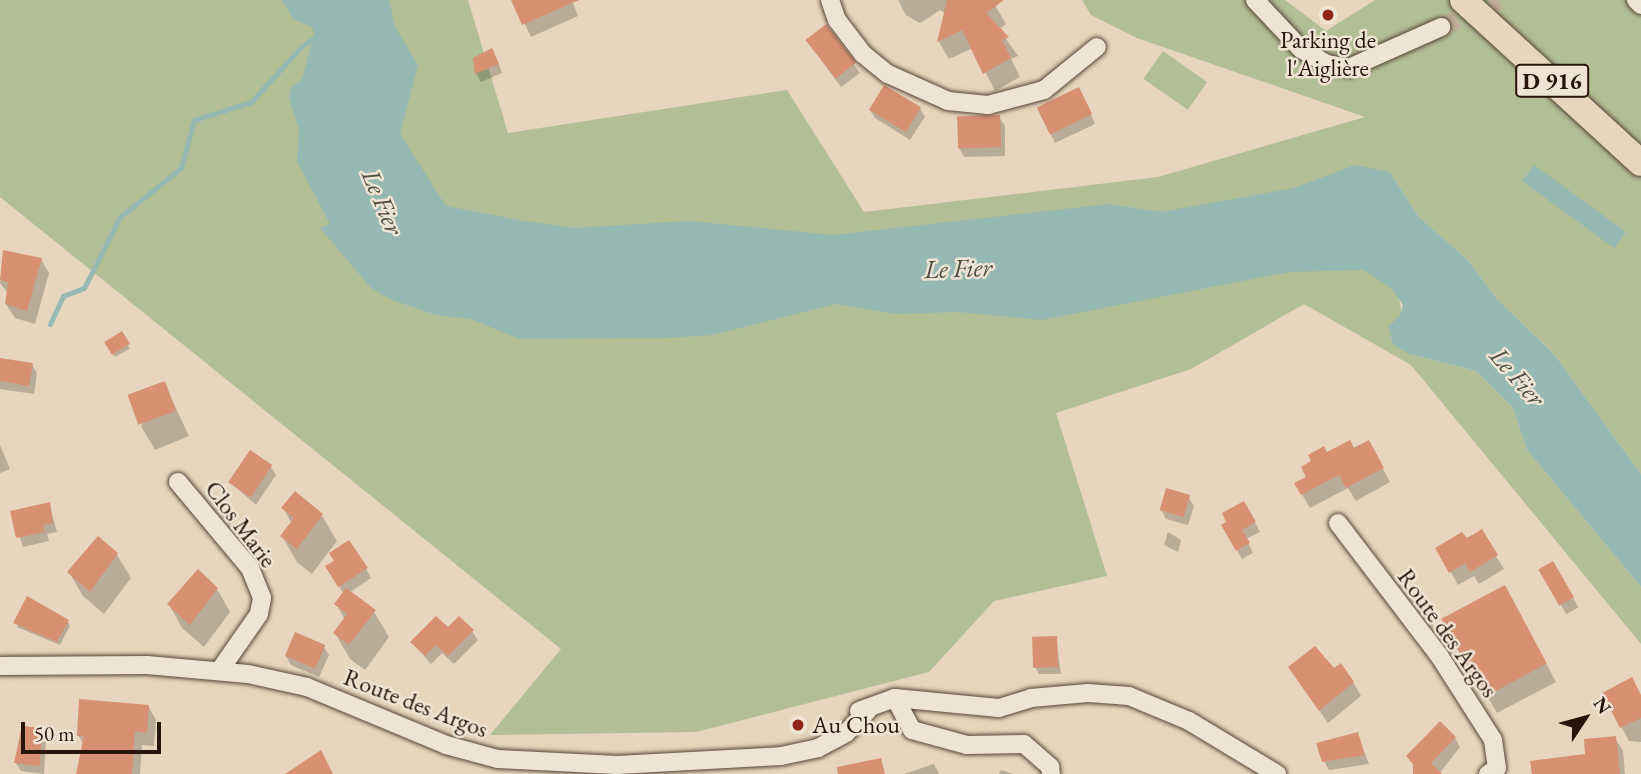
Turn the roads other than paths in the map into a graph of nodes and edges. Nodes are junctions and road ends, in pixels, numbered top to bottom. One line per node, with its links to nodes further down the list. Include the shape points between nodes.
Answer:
1 (830, 0): 7 (street, via 837,20 871,61 888,75 948,101 988,105 1044,90)
2 (1255, 0): 6 (street, via 1301,50 1327,64 1349,68)
3 (1464, 0): 8 (highway, D 916)
4 (1636, 0): 5 (street)
5 (1641, 5)
6 (1441, 27)
7 (1097, 47)
8 (1641, 163)
9 (178, 482): 12 (street, Clos Marie, via 250,568 262,598 259,614)
10 (1338, 523): 16 (street, Route des Argos, via 1440,657 1493,740 1497,768)
11 (0, 667): 12 (street, Route des Argos, via 147,665)
12 (220, 670): 13 (street, Route des Argos, via 307,687 446,745 498,759 617,765 781,756 818,748 863,708)
13 (895, 698): 14 (street, via 912,730 967,745 1024,744 1050,767); 15 (street, Route des Argos, via 913,698 923,691 944,694 959,704 999,708 1031,698 1129,696 1189,721)
14 (1051, 774)
15 (1278, 774)
16 (1488, 774)

